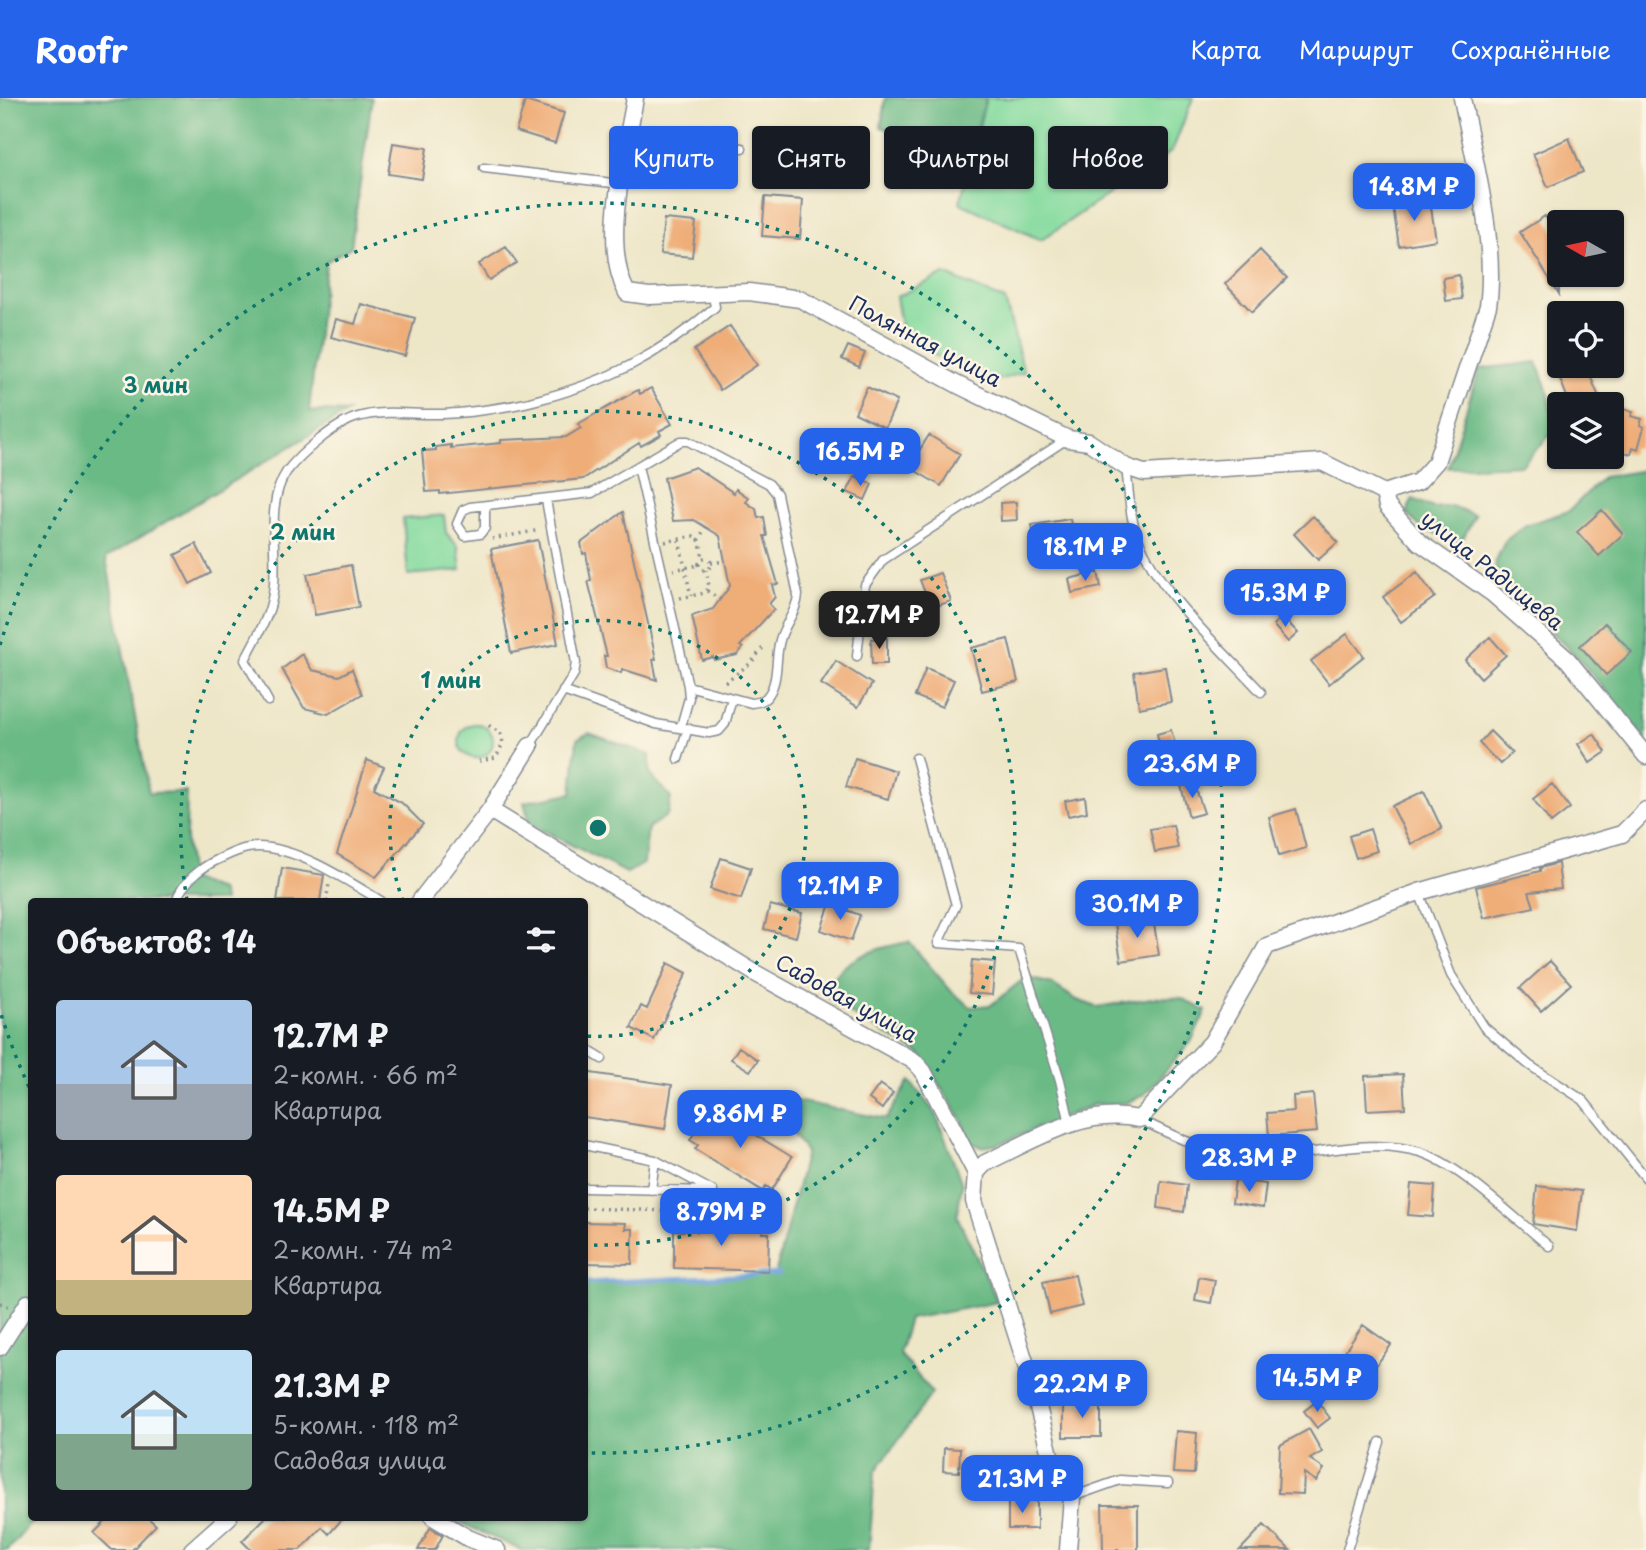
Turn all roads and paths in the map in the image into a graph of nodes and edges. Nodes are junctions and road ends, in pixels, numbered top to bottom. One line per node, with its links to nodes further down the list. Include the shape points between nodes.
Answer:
1 (635, 98): 3 (street, Полянная улица)
2 (1462, 98): 13 (street, улица Радищева, via 1489,247 1488,306 1436,462 1418,482)
3 (630, 126)
4 (738, 148): 5 (lane)
5 (742, 148)
6 (484, 168): 7 (lane)
7 (609, 183)
8 (621, 189): 9 (street, Полянная улица, via 615,257 627,293)
9 (713, 295): 10 (street, Полянная улица, via 749,292 800,299); 39 (lane, via 715,307 683,334 633,366 590,385 529,402 441,414 358,417 304,451 285,474 276,503 270,607 245,660)
10 (1068, 439): 12 (street, Полянная улица, via 1089,442); 33 (lane, via 883,560 865,585)
11 (638, 467): 14 (lane, via 592,493); 21 (lane); 32 (lane, via 688,441 769,484 777,494 798,595)
12 (1126, 467): 13 (street, Полянная улица, via 1163,473 1322,462); 37 (lane, via 1136,534 1147,559)
13 (1384, 493): 43 (street, улица Радищева, via 1393,514 1419,542 1493,594 1568,660)
14 (546, 500): 15 (lane); 16 (lane)
15 (485, 506): 18 (lane, via 485,528); 18 (lane, via 458,516 459,531)
16 (552, 527): 18 (path, via 488,540); 35 (lane, via 576,653 574,674)
17 (706, 527): 20 (path)
18 (473, 537)
19 (679, 539): 20 (path); 21 (path); 26 (path)
20 (698, 540): 22 (path)
21 (655, 544): 31 (lane)
22 (703, 558): 24 (path); 25 (path)
23 (725, 561): 24 (path)
24 (711, 564): 27 (path)
25 (699, 565): 26 (path); 27 (path)
26 (684, 568): 29 (path)
27 (706, 570): 28 (path)
28 (706, 590): 29 (path); 30 (path)
29 (691, 596): 31 (path)
30 (720, 599)
31 (667, 601): 34 (lane)
32 (780, 639): 36 (path, via 767,643 751,663); 38 (lane, via 768,696 751,703)
33 (857, 656)
34 (688, 686): 36 (lane); 41 (lane)
35 (563, 691): 41 (lane, via 656,724); 42 (lane)
36 (712, 692): 38 (lane)
37 (1261, 692)
38 (732, 698): 41 (lane, via 719,731)
39 (268, 701)
40 (487, 724): 46 (path, via 501,734 502,751 488,762)
41 (685, 727): 45 (lane)
42 (530, 746): 47 (street)
43 (1646, 756)
44 (916, 758): 58 (lane, via 956,905 938,943 1019,949)
45 (678, 759)
46 (478, 761)
47 (490, 810): 54 (street); 61 (street, Садовая улица, via 755,974 914,1061)
48 (1646, 810): 50 (street, via 1622,834)
49 (331, 871): 51 (lane, via 274,848 255,847 201,867); 52 (path); 53 (lane)
50 (1419, 892): 57 (street, via 1268,946 1212,1042); 62 (lane, via 1451,975 1484,1027 1529,1066 1583,1100)
51 (177, 898)
52 (326, 898)
53 (376, 898)
54 (422, 898)
55 (588, 1050): 56 (lane)
56 (602, 1059)
57 (1139, 1119): 58 (street, via 1097,1116); 67 (lane, via 1185,1142 1255,1157 1390,1146 1421,1152 1447,1164)
58 (1070, 1123): 61 (street, via 985,1163)
59 (588, 1146): 60 (lane)
60 (655, 1160): 64 (lane); 64 (lane, via 713,1191)
61 (976, 1173): 72 (street, Садовая улица, via 974,1201 1033,1387 1053,1467)
62 (1646, 1178)
63 (588, 1188): 64 (lane)
64 (651, 1190)
65 (588, 1208): 66 (path)
66 (723, 1213)
67 (1549, 1246)
68 (28, 1304): 69 (street)
69 (0, 1347)
70 (1380, 1442): 78 (lane)
71 (1168, 1483): 72 (lane, via 1120,1480)
72 (1072, 1497): 77 (street)
73 (225, 1521): 75 (street)
74 (441, 1521): 76 (street)
75 (192, 1550)
76 (497, 1550)
77 (1068, 1550)
78 (1347, 1550)

